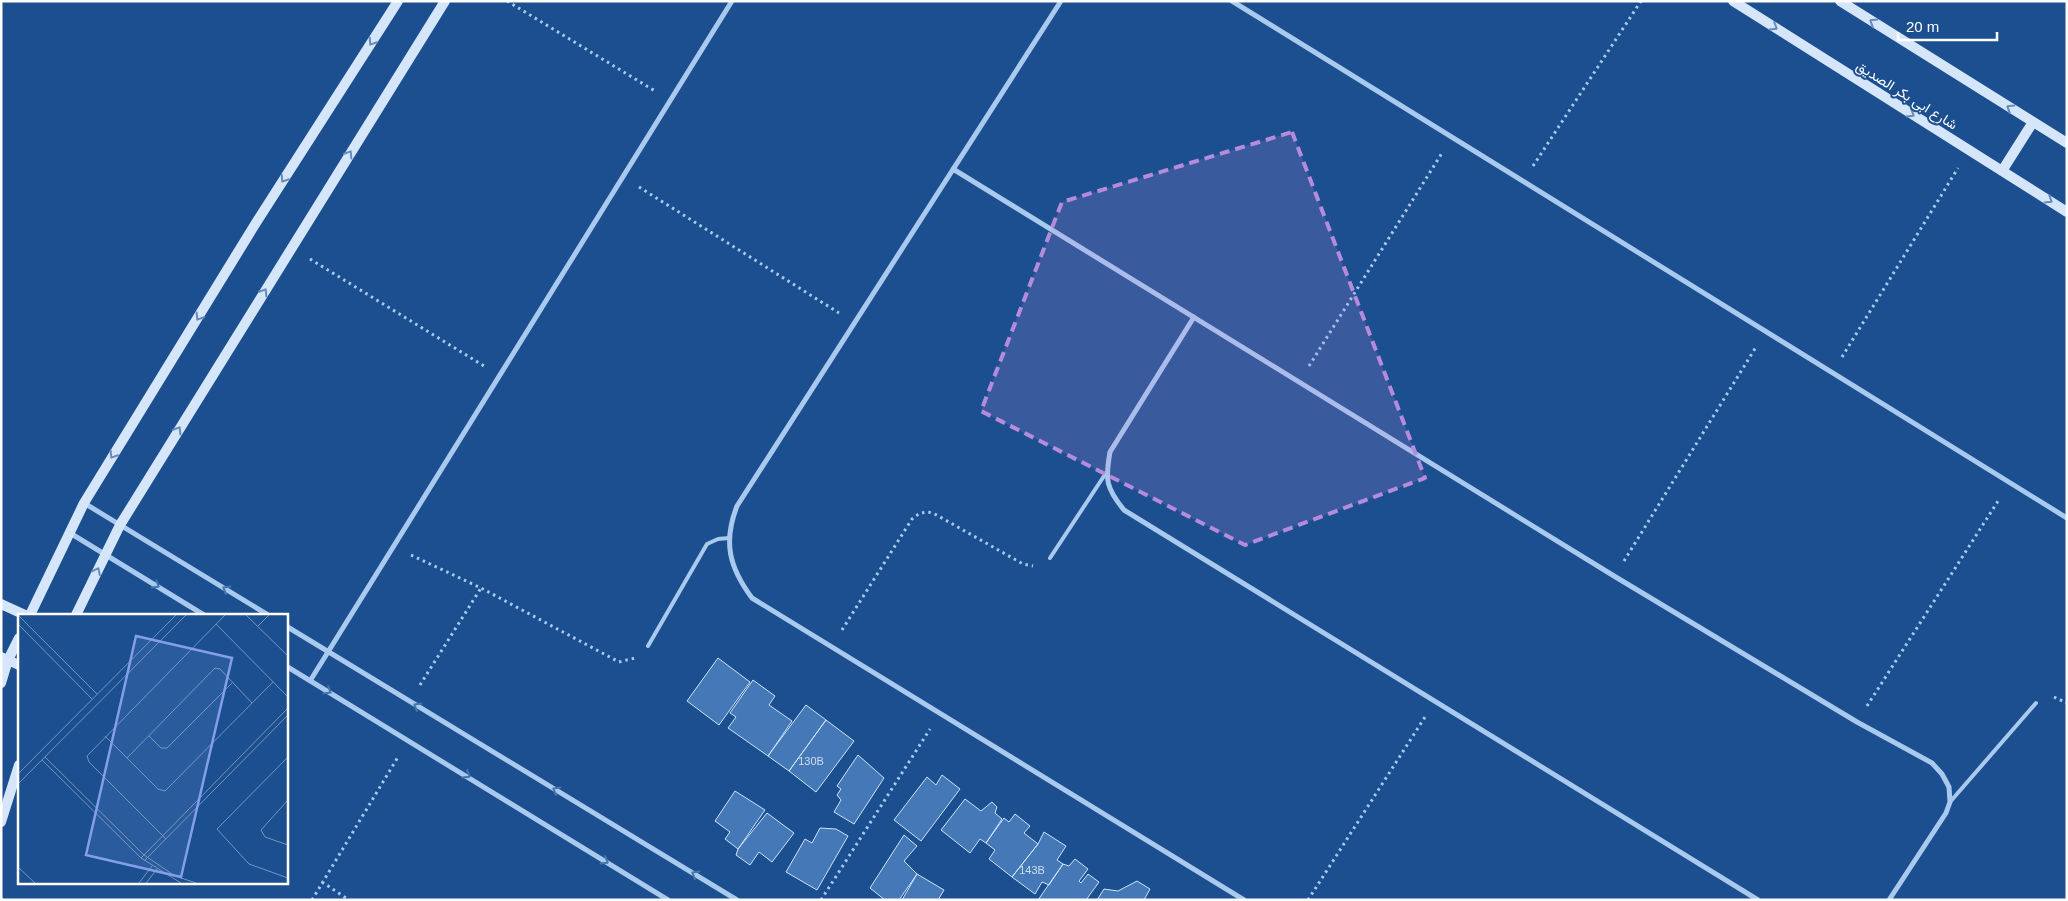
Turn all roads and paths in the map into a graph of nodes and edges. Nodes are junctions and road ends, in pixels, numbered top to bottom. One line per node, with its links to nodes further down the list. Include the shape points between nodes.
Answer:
1 (398, 1): 29 (street, one-way to 29, via 254,226)
2 (445, 1): 20 (street, one-way to 2)
3 (507, 1): 10 (path)
4 (732, 1): 10 (street)
5 (1061, 1): 15 (street)
6 (1232, 1): 12 (street)
7 (1640, 1): 18 (path)
8 (1733, 1): 14 (street, شارع ابى بكر الصديق, one-way to 14)
9 (1840, 1): 11 (street, one-way to 9)
10 (670, 101): 17 (street)
11 (2033, 122): 13 (street); 16 (street)
12 (1452, 138): 18 (street); 26 (path)
13 (2067, 143)
14 (1969, 150): 16 (street, شارع ابى بكر الصديق); 24 (path)
15 (953, 169): 21 (street); 22 (street)
16 (2002, 171): 19 (street, شارع ابى بكر الصديق, one-way to 19)
17 (623, 177): 22 (path); 25 (street)
18 (1522, 181): 23 (street)
19 (2067, 212)
20 (291, 248): 25 (path); 31 (street, one-way to 20)
21 (1194, 317): 26 (street); 27 (street, via 1110,452)
22 (854, 323): 33 (street, via 737,506)
23 (1766, 332): 24 (street); 37 (path)
24 (1832, 373): 28 (street)
25 (499, 376): 34 (street)
26 (1299, 382): 37 (street)
27 (1106, 473): 36 (lane); 56 (street, via 1111,493 1124,510)
28 (2010, 483): 30 (street); 59 (path)
29 (84, 503): 31 (street); 32 (street)
30 (2067, 518)
31 (120, 525): 35 (street); 44 (street, one-way to 31)
32 (70, 532): 35 (street); 41 (street)
33 (729, 538): 47 (lane, via 707,544); 48 (street, via 731,560 739,580 752,598)
34 (393, 546): 38 (path); 49 (street)
35 (105, 554): 42 (street, one-way to 35); 43 (street, one-way to 43)
36 (1050, 558): 48 (path, via 1042,564 1023,564 933,513 918,514)
37 (1614, 576): 59 (street)
38 (481, 588): 47 (path, via 619,662 635,658); 55 (path)
39 (1, 604): 40 (street)
40 (23, 614)
41 (30, 614)
42 (76, 614)
43 (202, 614)
44 (266, 614)
45 (288, 627): 49 (street)
46 (18, 639): 50 (street)
47 (648, 646)
48 (831, 647): 58 (street)
49 (328, 651): 53 (street); 55 (street)
50 (5, 658): 51 (street); 54 (street)
51 (18, 664)
52 (288, 667): 53 (street)
53 (310, 681): 60 (street, one-way to 60)
54 (1, 683)
55 (410, 701): 68 (street, one-way to 55)
56 (1435, 702): 71 (path); 72 (street)
57 (2036, 704): 62 (lane)
58 (940, 713): 69 (path); 70 (street)
59 (1857, 722): 62 (street, via 1932,763 1949,787)
60 (409, 740): 64 (path); 67 (street, one-way to 67)
61 (18, 768): 63 (street)
62 (1950, 802): 73 (street)
63 (1, 822)
64 (322, 882): 65 (path); 66 (path)
65 (312, 900)
66 (349, 900)
67 (668, 900)
68 (737, 900)
69 (821, 900)
70 (1244, 900)
71 (1308, 900)
72 (1758, 900)
73 (1889, 900)

